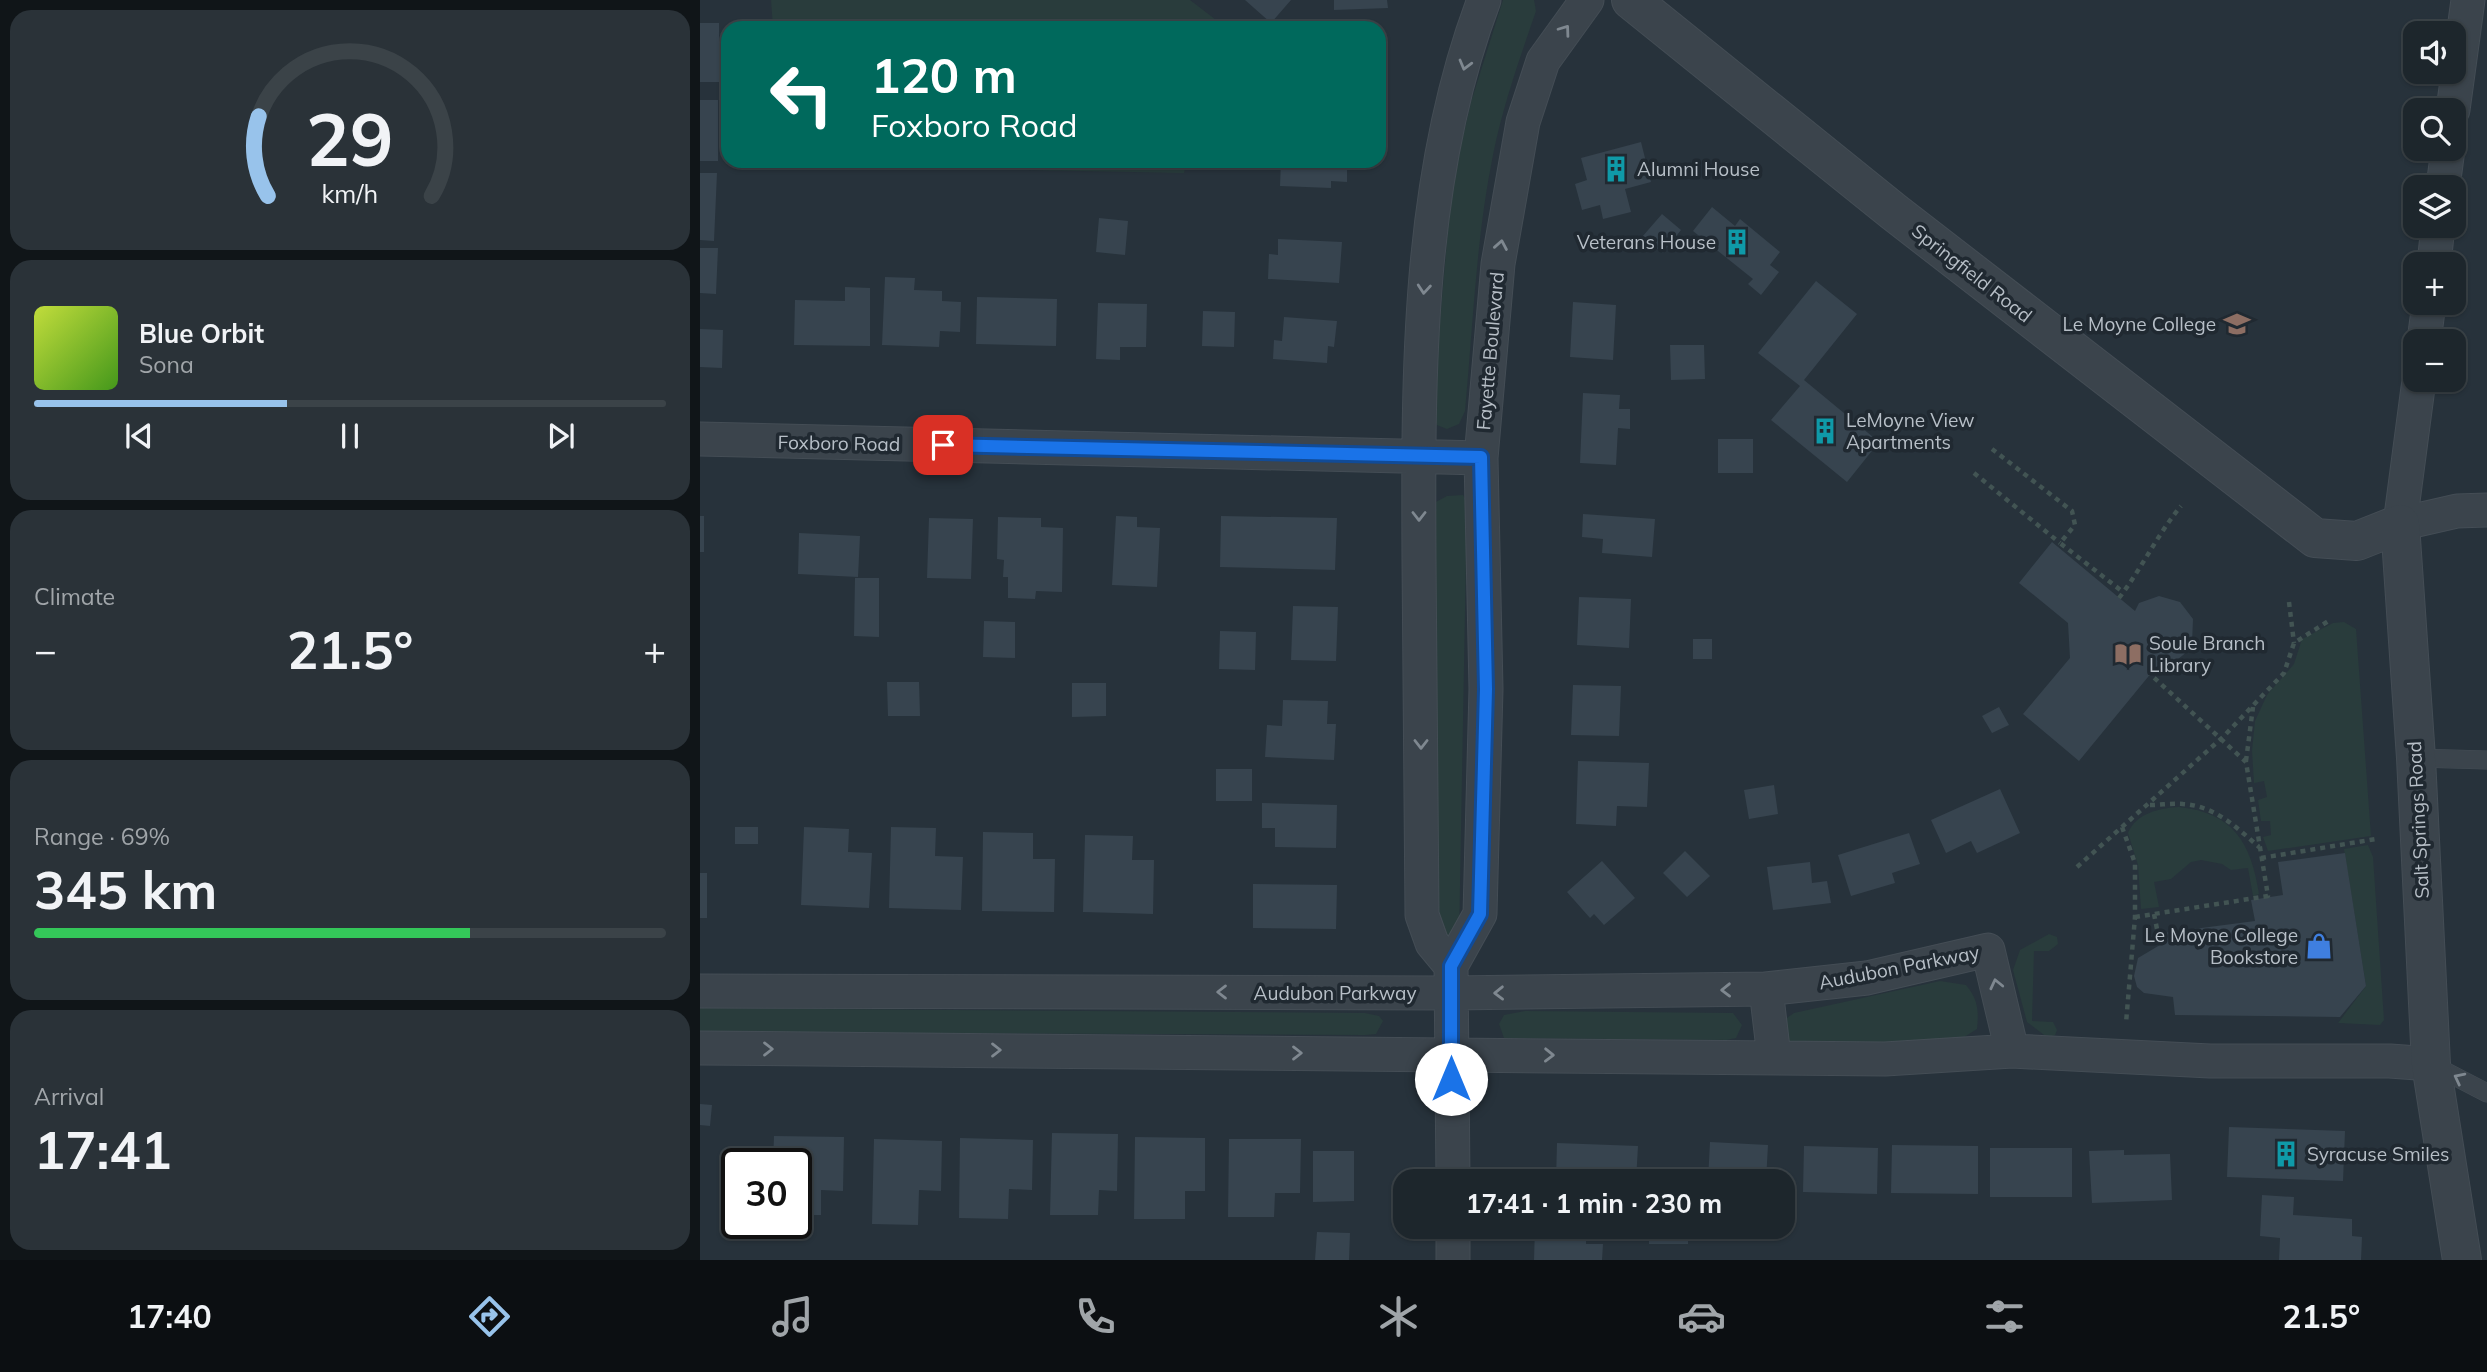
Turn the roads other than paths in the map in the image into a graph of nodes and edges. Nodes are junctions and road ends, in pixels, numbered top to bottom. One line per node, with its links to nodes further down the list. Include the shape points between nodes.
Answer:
1 (1484, 0): 8 (street, one-way to 8, via 1442,149 1424,289)
2 (1587, 0): 9 (street, Fayette Boulevard, one-way to 2, via 1498,264 1523,122 1543,61)
3 (1630, 0): 11 (street, Springfield Road, via 1894,212 2315,538 2357,541)
4 (2468, 0): 5 (street)
5 (2456, 98)
6 (2416, 392): 11 (street, Salt Springs Road)
7 (700, 439): 8 (street, Foxboro Road)
8 (1418, 456): 9 (street, Foxboro Road); 14 (street, one-way to 14, via 1422,915)
9 (1481, 457): 14 (street, Fayette Boulevard, via 1486,689 1480,914)
10 (2487, 510): 11 (street, via 2457,511)
11 (2400, 524): 12 (street, Salt Springs Road)
12 (2416, 758): 13 (lane); 21 (street, Salt Springs Road)
13 (2487, 760)
14 (1451, 980): 15 (street, Audubon Parkway, one-way to 14); 16 (street, Audubon Parkway, one-way to 16); 19 (street, Fayette Boulevard)
15 (1766, 989): 18 (street, Audubon Parkway, one-way to 15, via 1988,950 1867,978); 20 (street)
16 (700, 990)
17 (700, 1048): 19 (street, one-way to 19)
18 (2012, 1051): 20 (street, via 1885,1059); 21 (street, via 2210,1061)
19 (1451, 1054): 20 (street, one-way to 20); 23 (street, Fayette Boulevard)
20 (1774, 1057)
21 (2431, 1064): 22 (lane, one-way to 21); 26 (street, Salt Springs Road)
22 (2487, 1093)
23 (1452, 1169)
24 (1453, 1239): 25 (street)
25 (1453, 1260)
26 (2462, 1260)

